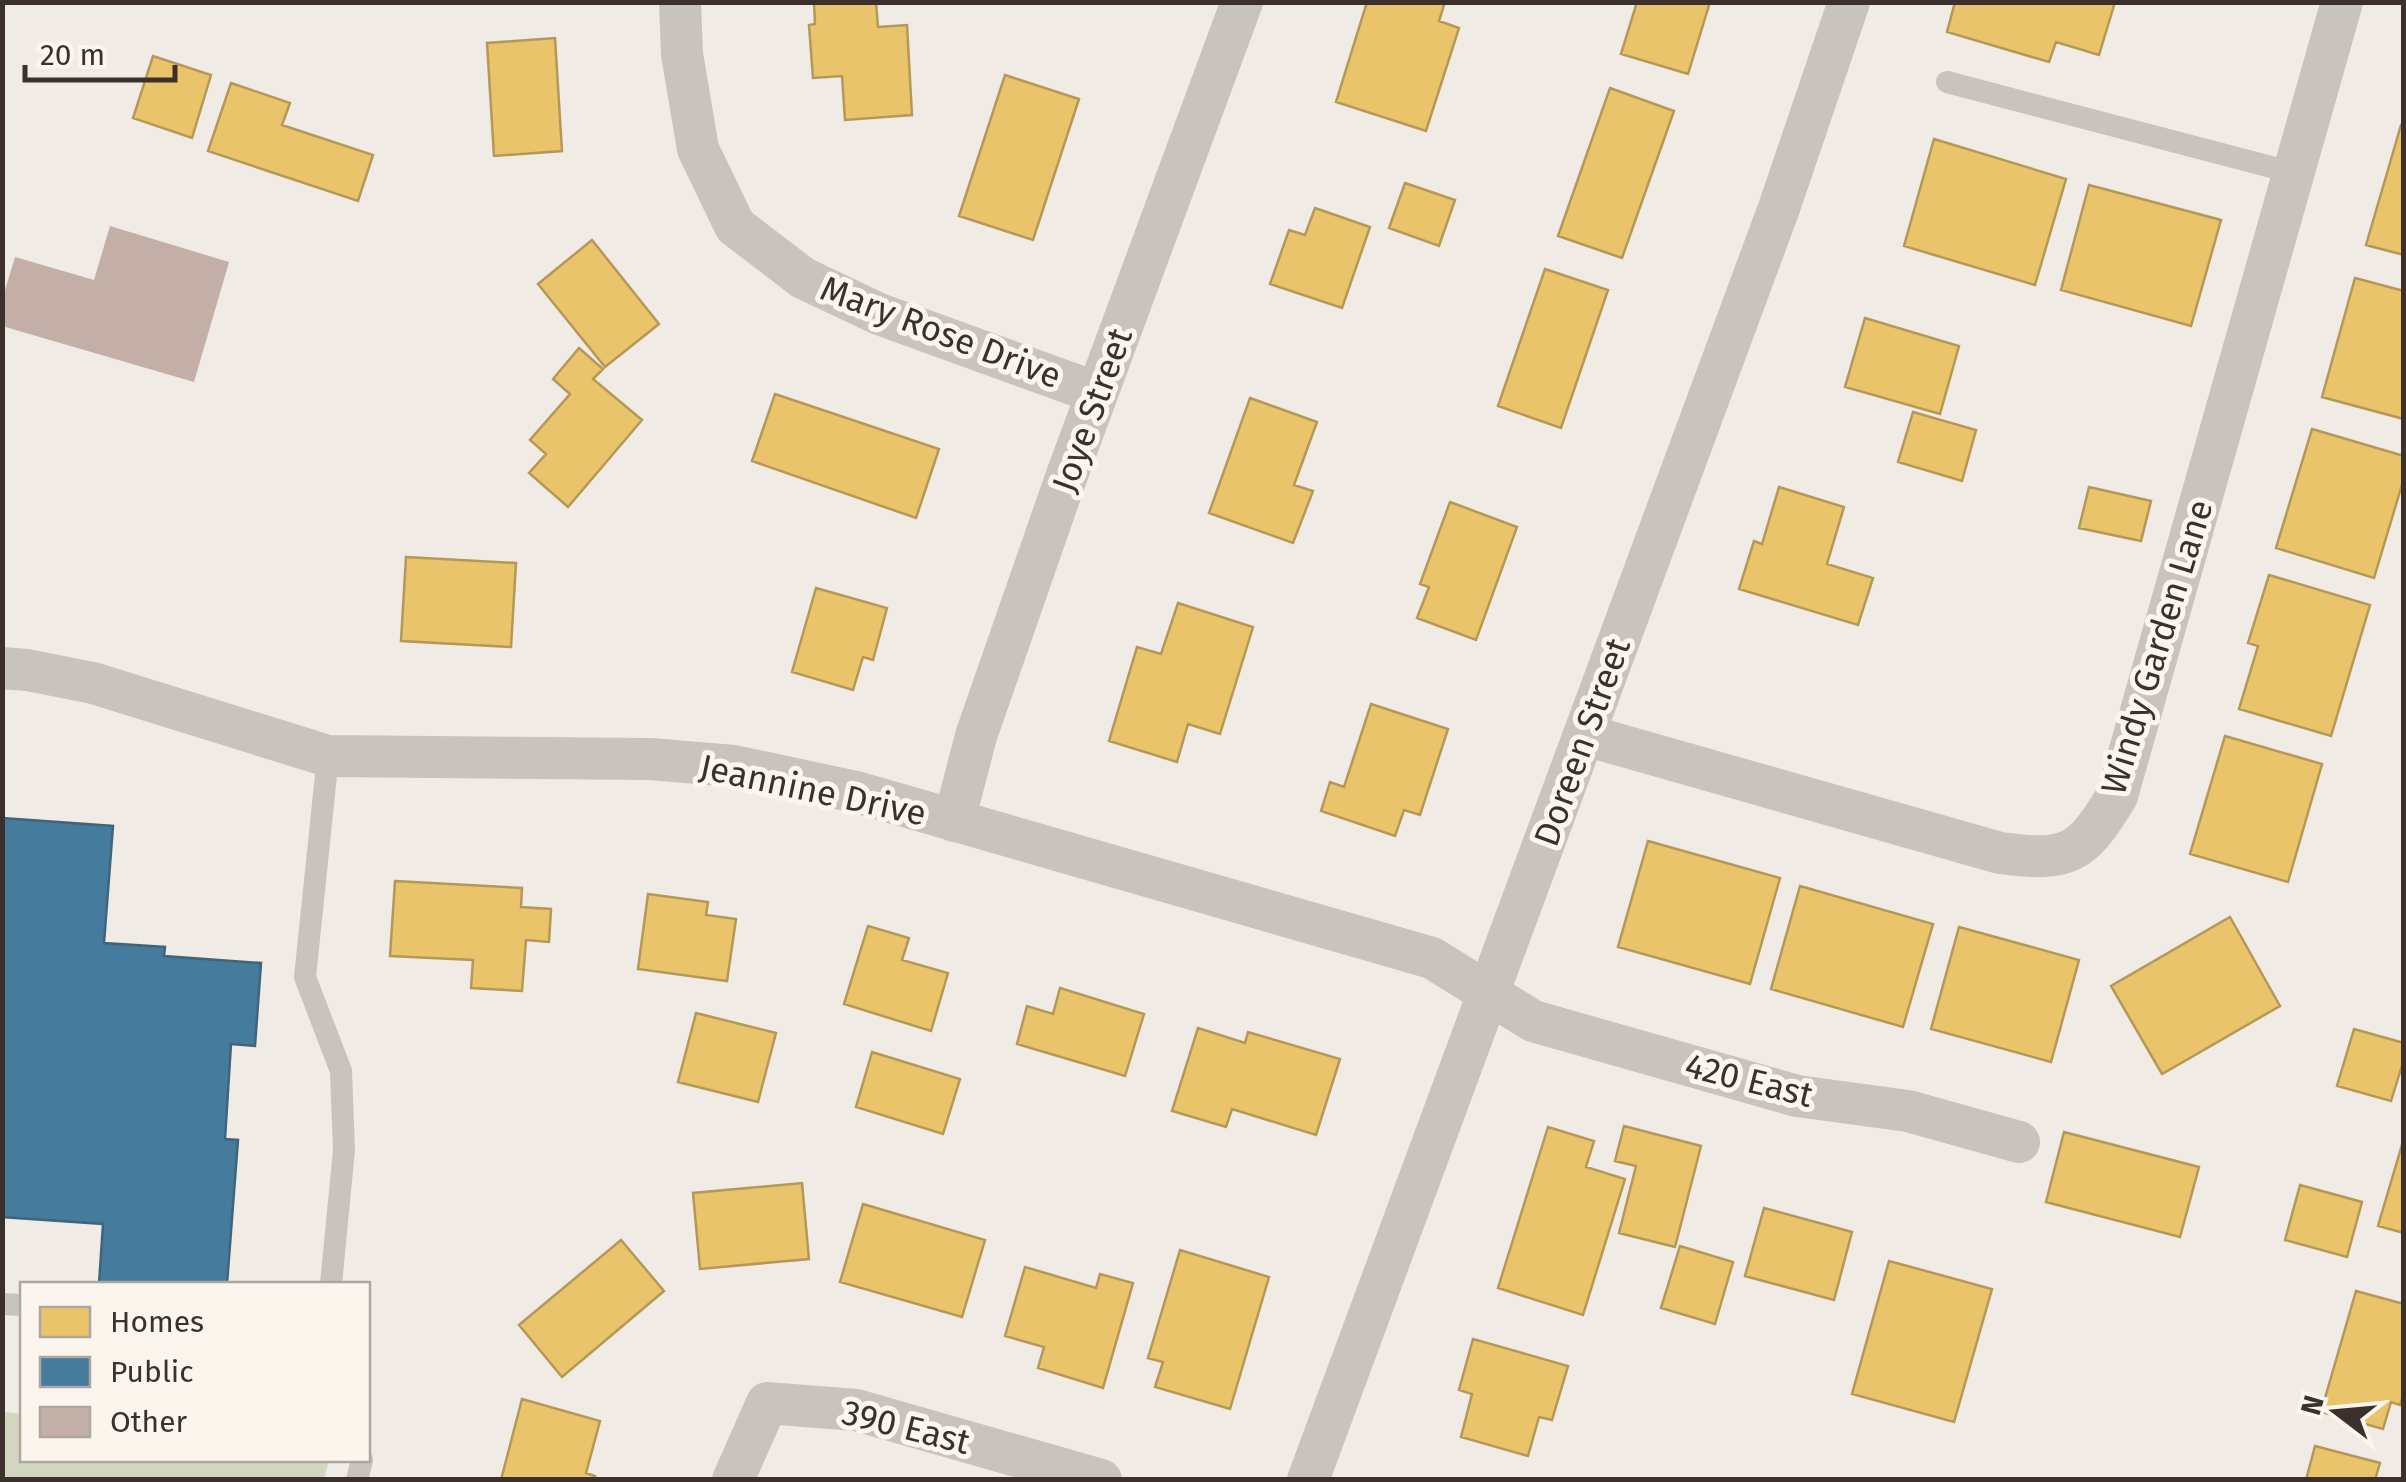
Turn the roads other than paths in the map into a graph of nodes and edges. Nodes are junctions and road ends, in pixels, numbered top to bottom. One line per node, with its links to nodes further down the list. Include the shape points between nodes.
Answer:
1 (680, 2): 7 (street, Mary Rose Drive, via 698,149 735,226 802,278 878,314)
2 (1242, 2): 7 (street, Joye Street)
3 (1849, 2): 9 (street, Doreen Street)
4 (2342, 2): 6 (street, Windy Garden Lane)
5 (1947, 82): 6 (lane)
6 (2294, 173): 9 (street, Windy Garden Lane, via 2116,796 2076,850 2039,858 2000,853)
7 (1097, 392): 11 (street, Joye Street, via 976,736)
8 (2, 668): 10 (street, Jeannine Drive, via 93,683)
9 (1585, 734): 12 (street, Doreen Street)
10 (328, 756): 11 (street, Jeannine Drive, via 734,766); 14 (lane, via 306,977 341,1071 344,1150)
11 (954, 820): 12 (street, Jeannine Drive, via 1432,958)
12 (1488, 991): 13 (street, 420 East, via 1534,1021 1778,1091 1908,1111); 17 (street, Doreen Street)
13 (2019, 1142)
14 (331, 1282)
15 (733, 1480): 16 (street, 390 East, via 767,1402 856,1410)
16 (1101, 1480)
17 (1308, 1480)

